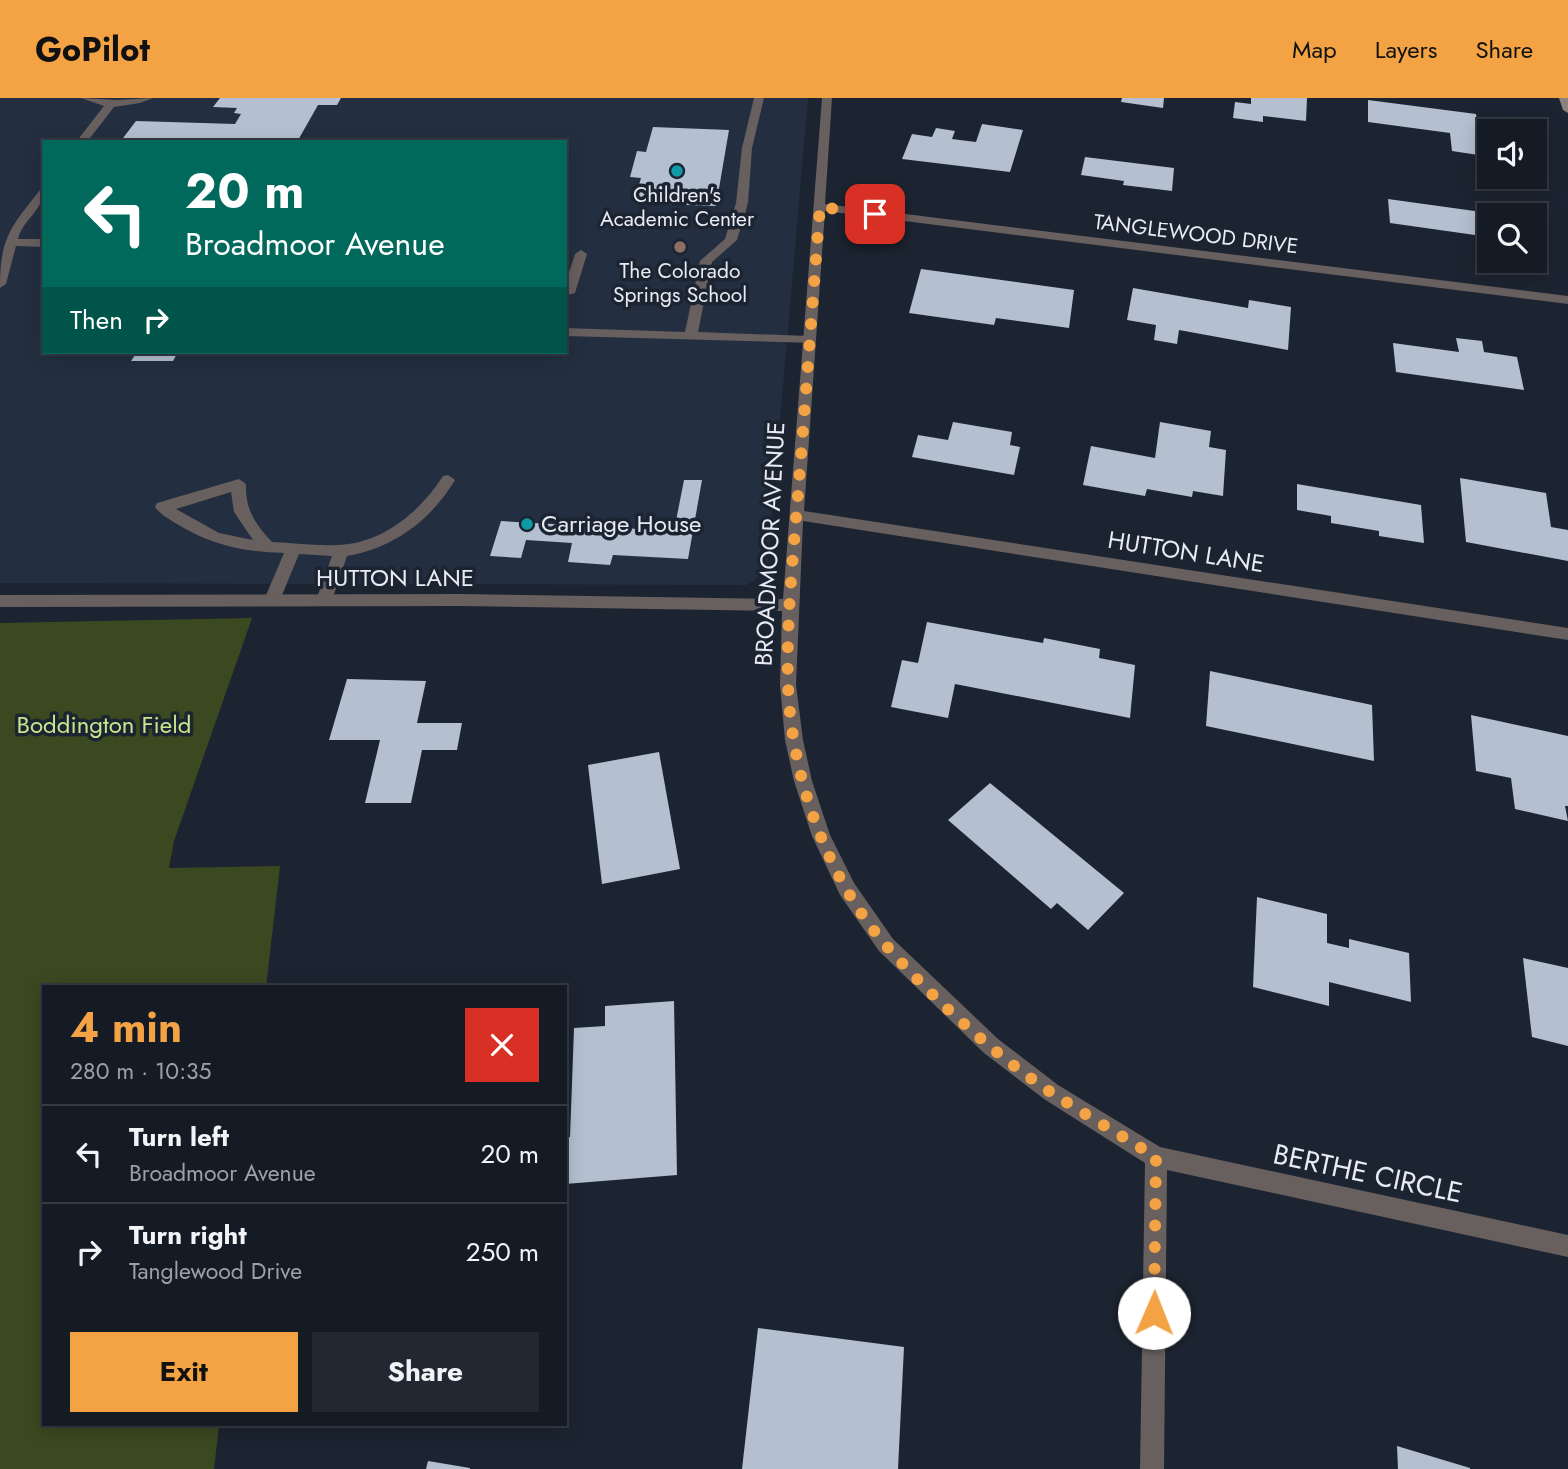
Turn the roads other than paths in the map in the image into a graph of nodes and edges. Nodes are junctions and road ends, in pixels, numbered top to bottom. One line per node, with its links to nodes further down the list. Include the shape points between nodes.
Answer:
1 (86, 98): 6 (street)
2 (148, 98): 6 (street)
3 (760, 98): 18 (street, via 735,228 731,240 706,261)
4 (827, 98): 10 (street, BROADMOOR AVENUE)
5 (1564, 98): 7 (main road)
6 (111, 104): 8 (street)
7 (1568, 110)
8 (83, 140)
9 (42, 195): 11 (street)
10 (820, 207): 16 (street, TANGLEWOOD DRIVE); 19 (street, BROADMOOR AVENUE)
11 (9, 242): 12 (street); 14 (street)
12 (42, 243)
13 (581, 254): 15 (street)
14 (0, 285)
15 (569, 293)
16 (1568, 300)
17 (567, 332): 18 (street)
18 (691, 336): 19 (street)
19 (809, 340): 21 (street, BROADMOOR AVENUE)
20 (447, 480): 24 (street, via 424,512 382,540)
21 (797, 515): 28 (street, BROADMOOR AVENUE); 29 (street, HUTTON LANE)
22 (268, 547): 22 (street, via 246,524 236,499 239,484 162,507 198,530 232,543); 23 (street)
23 (294, 548): 24 (street); 25 (street)
24 (341, 551): 26 (street)
25 (272, 600): 26 (street, HUTTON LANE); 27 (street, HUTTON LANE)
26 (324, 600): 28 (street, HUTTON LANE)
27 (0, 601)
28 (790, 606): 30 (street, BROADMOOR AVENUE, via 788,685 794,740 821,836 847,889 886,945 991,1046 1051,1092)
29 (1568, 634)
30 (1156, 1157): 31 (street, BERTHE CIRCLE); 32 (street)
31 (1568, 1246)
32 (1152, 1469)

